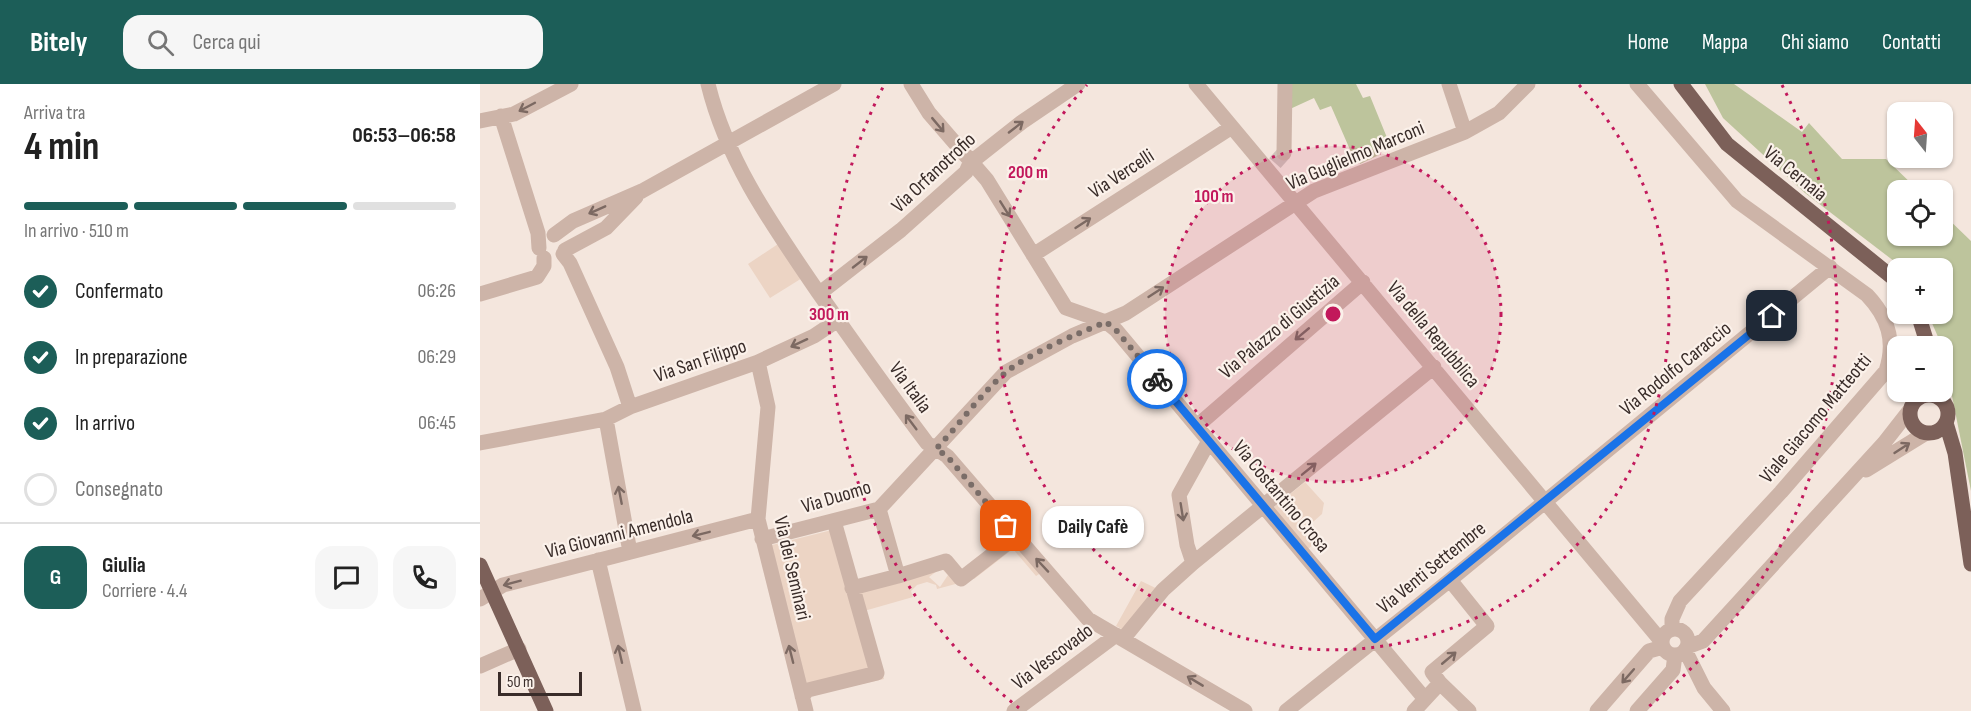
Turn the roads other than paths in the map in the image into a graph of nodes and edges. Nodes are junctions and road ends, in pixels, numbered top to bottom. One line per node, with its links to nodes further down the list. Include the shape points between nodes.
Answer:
1 (571, 84): 12 (street, one-way to 12, via 514,114)
2 (708, 84): 16 (street, Via Italia)
3 (834, 84): 16 (street)
4 (911, 84): 18 (street, one-way to 18, via 928,114)
5 (1078, 84): 18 (street, Via Orfanotrofio, one-way to 5)
6 (1196, 84): 14 (street, Via della Repubblica)
7 (1285, 84): 17 (street)
8 (1449, 84): 15 (street)
9 (1528, 84): 15 (street, Via Guglielmo Marconi, via 1499,113)
10 (1637, 84): 28 (street, Viale Giacomo Matteotti, via 1737,201)
11 (1681, 84): 29 (main road, Via Cernaia, via 1726,144)
12 (501, 116): 13 (street); 20 (street)
13 (480, 122)
14 (1232, 127): 17 (street, Via della Repubblica); 27 (street, Via Vercelli, one-way to 14)
15 (1465, 132): 21 (street, Via Guglielmo Marconi)
16 (726, 143): 19 (street); 31 (street, Via Italia, via 783,241)
17 (1276, 162): 21 (street, Via della Repubblica)
18 (970, 163): 27 (street, one-way to 27, via 987,180); 31 (street, Via Orfanotrofio, one-way to 18, via 901,230 966,172)
19 (642, 190): 23 (street, one-way to 23); 25 (street, via 606,228)
20 (527, 200): 22 (street); 26 (street)
21 (1295, 201): 30 (street, Via della Repubblica); 34 (street, Via Guglielmo Marconi, one-way to 21, via 1126,313)
22 (541, 220): 23 (street, via 554,224); 24 (street)
23 (573, 221): 24 (street)
24 (552, 235): 25 (street, via 561,239); 26 (street, via 544,238)
25 (564, 252): 26 (street, via 555,260); 39 (street, via 617,368)
26 (542, 253): 32 (street, via 544,266 537,277)
27 (1034, 255): 34 (street, via 1066,308)
28 (1830, 267): 50 (street, Via Rodolfo Caraccio); 68 (street, Viale Giacomo Matteotti, via 1880,309 1891,341 1886,371 1691,591)
29 (1887, 273)
30 (1363, 282): 36 (street, Via della Repubblica); 43 (street, Via Palazzo di Giustizia, one-way to 43)
31 (819, 293): 33 (street, Via Italia)
32 (480, 294)
33 (838, 320): 35 (street, Via San Filippo, one-way to 35); 47 (street, Via Italia, one-way to 33, via 927,443)
34 (1106, 322): 43 (street, Via Costantino Crosa); 47 (street, Via Guglielmo Marconi, via 1006,372)
35 (759, 362): 39 (street, Via San Filippo); 53 (street, Via dei Seminari, via 768,407)
36 (1434, 367): 50 (street, Via della Repubblica); 51 (street, Via Vescovado, one-way to 36)
37 (1914, 402): 40 (main road)
38 (1943, 402): 42 (main road, via 1948,411)
39 (630, 406): 41 (street, Via San Filippo)
40 (1909, 411): 44 (main road, via 1915,428); 49 (street)
41 (606, 419): 46 (street, Via San Filippo); 57 (street, one-way to 41)
42 (1946, 423): 44 (main road); 48 (main road)
43 (1197, 426): 45 (street, Via Costantino Crosa)
44 (1928, 433): 48 (main road, via 1944,446); 49 (street, one-way to 44)
45 (1209, 441): 51 (street, Via Costantino Crosa); 59 (street, one-way to 59, via 1179,495)
46 (480, 443)
47 (936, 449): 52 (street, Via Duomo); 55 (street, Via Italia, via 947,456)
48 (1958, 483): 60 (main road)
49 (1844, 485): 68 (street, via 1714,628)
50 (1546, 501): 63 (street, Via Venti Settembre); 68 (street, Via della Repubblica, via 1638,612 1646,627)
51 (1264, 506): 59 (street, Via Vescovado); 67 (street, Via Costantino Crosa)
52 (879, 509): 54 (street, Via Duomo); 62 (street)
53 (758, 519): 56 (street, Via dei Seminari); 57 (street, Via Giovanni Amendola, one-way to 57)
54 (834, 521): 56 (street, Via Duomo); 64 (street)
55 (1015, 537): 62 (street, via 961,579 946,561); 66 (street, Via Italia, one-way to 55, via 1088,619)
56 (762, 539): 73 (street, Via dei Seminari, one-way to 56)
57 (630, 552): 58 (street, Via Giovanni Amendola)
58 (598, 560): 65 (street, Via Giovanni Amendola, one-way to 65); 75 (street, one-way to 58)
59 (1193, 563): 66 (street, Via Vescovado)
60 (1971, 564)
61 (480, 565): 65 (main road)
62 (898, 576): 64 (street)
63 (1450, 580): 67 (street, Via Venti Settembre); 71 (street, one-way to 63, via 1432,672 1487,626)
64 (852, 588): 73 (street, via 877,673 808,690)
65 (486, 595): 69 (main road)
66 (1119, 637): 76 (street, Via Vescovado); 77 (street, Via Italia, one-way to 66)
67 (1375, 639): 72 (street, Via Costantino Crosa); 78 (street, Via Venti Settembre)
68 (1675, 642): 81 (street, one-way to 81, via 1649,651); 82 (street, Viale Giacomo Matteotti, via 1673,670); 83 (street, Via della Repubblica, via 1684,671)
69 (519, 649): 70 (street); 74 (main road)
70 (480, 666)
71 (1440, 683): 72 (street); 80 (street)
72 (1425, 699): 79 (street)
73 (804, 704)
74 (546, 711)
75 (634, 711)
76 (1014, 711)
77 (1245, 711)
78 (1286, 711)
79 (1413, 711)
80 (1470, 711)
81 (1597, 711)
82 (1637, 711)
83 (1724, 711)

